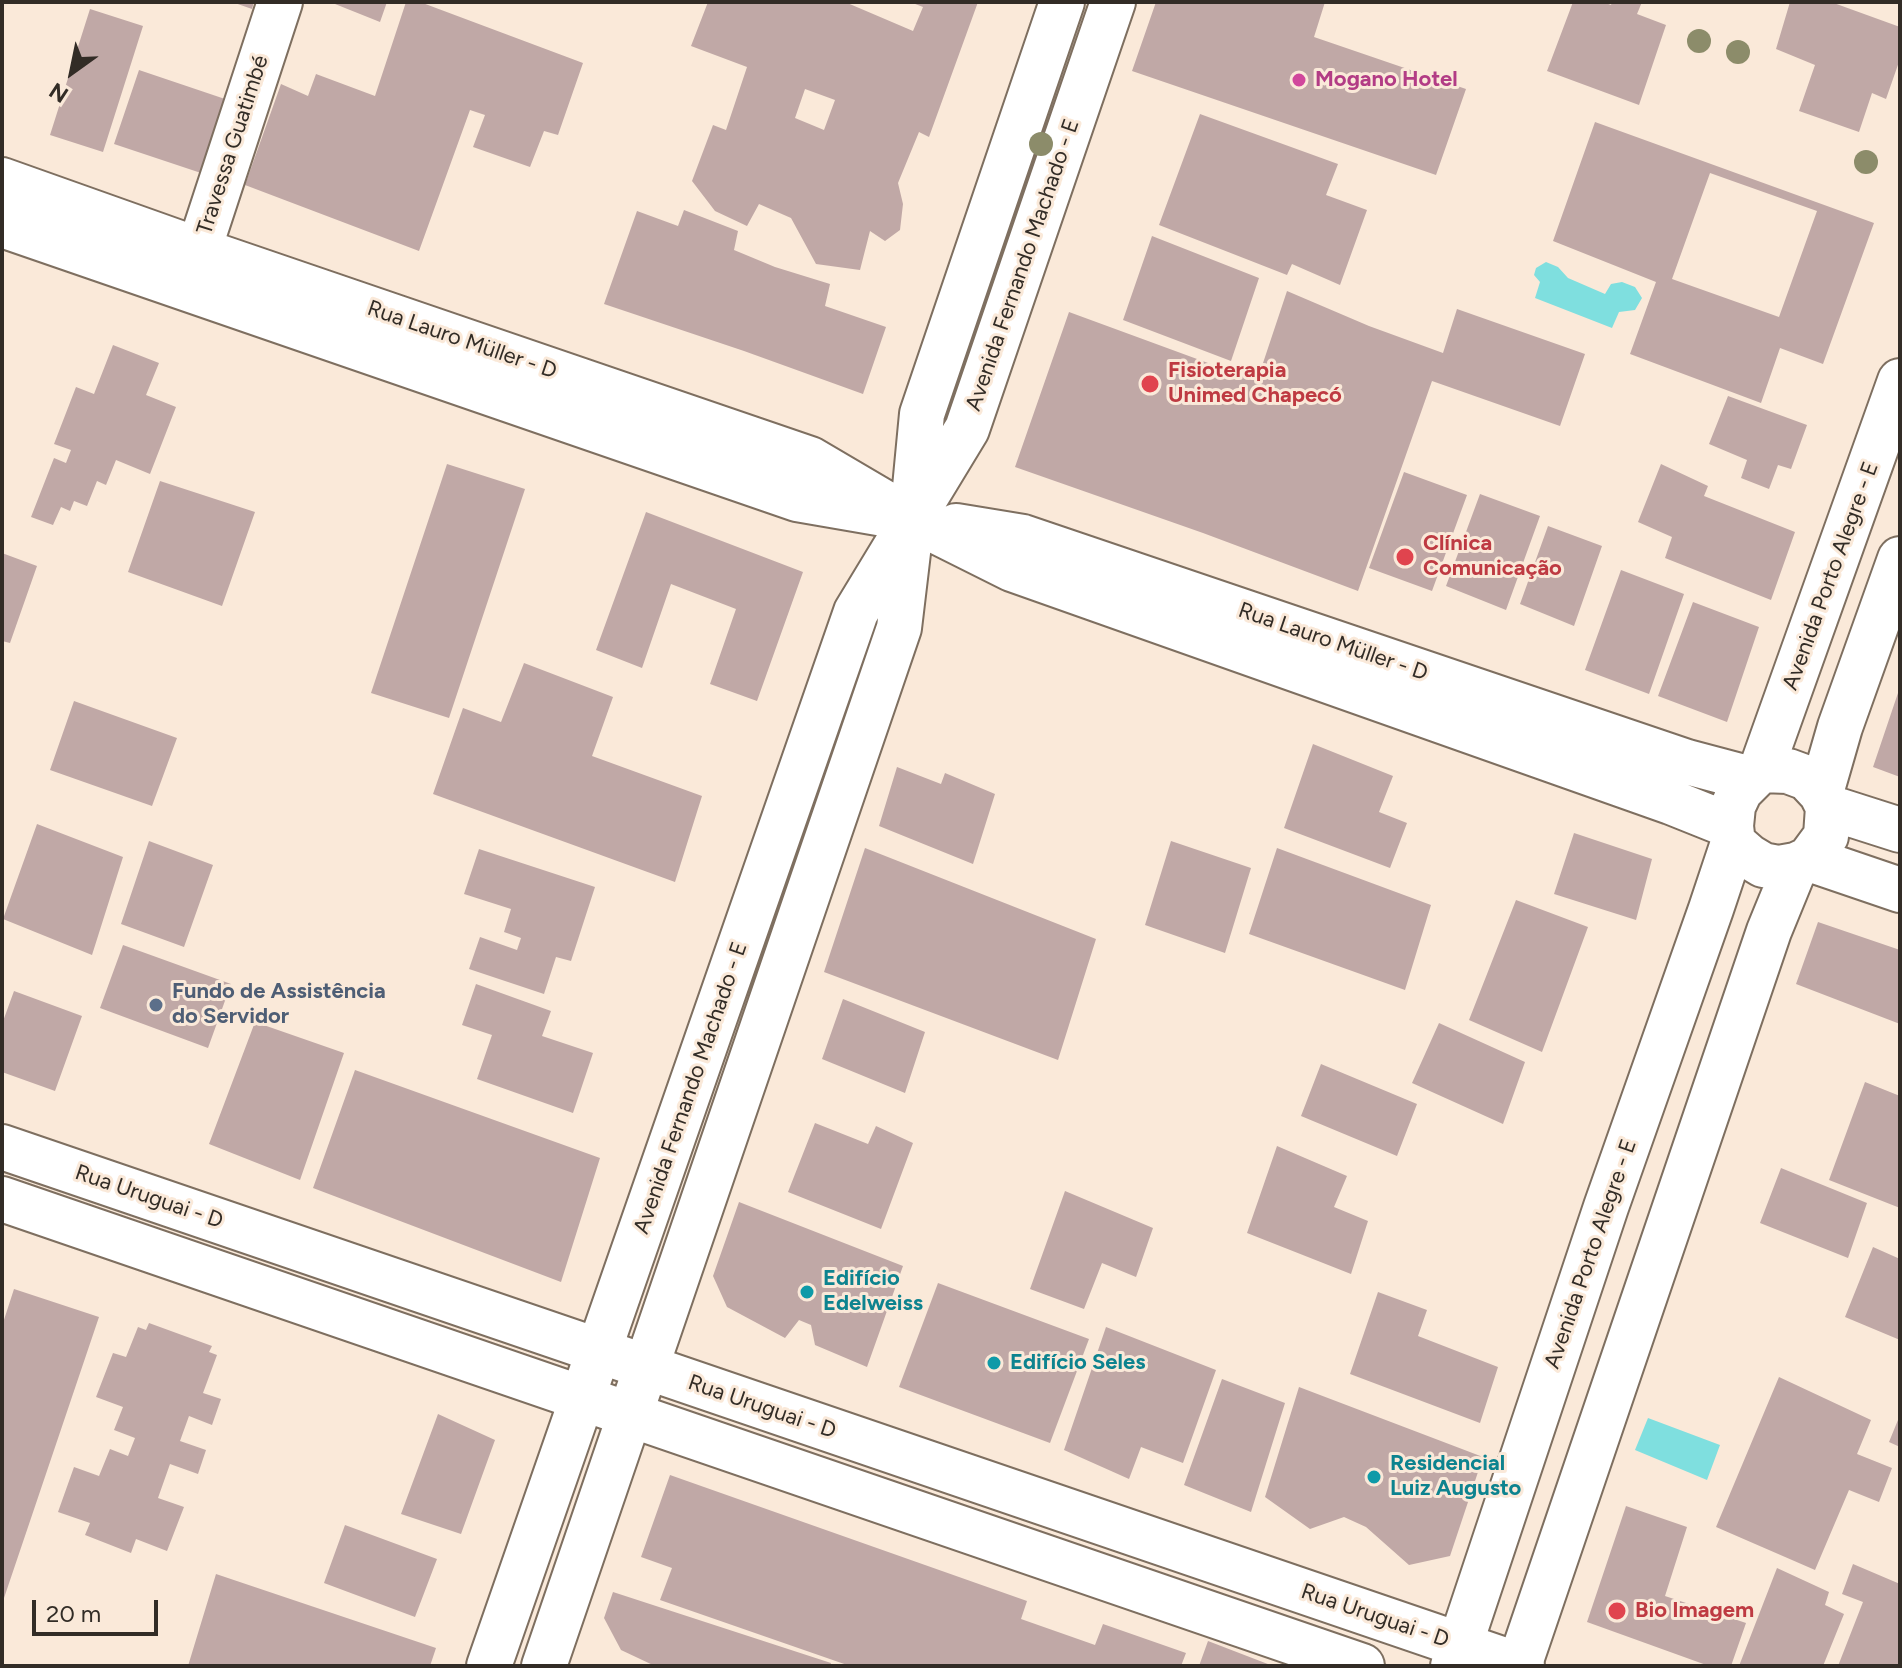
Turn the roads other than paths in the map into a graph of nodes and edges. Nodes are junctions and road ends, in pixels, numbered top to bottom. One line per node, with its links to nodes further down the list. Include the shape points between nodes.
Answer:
1 (280, 2): 8 (street, Travessa Guatimbé)
2 (1062, 2): 4 (street, Avenida Fernando Machado - E)
3 (1113, 2): 5 (street, Avenida Fernando Machado - E)
4 (1041, 63): 5 (street); 10 (street, Avenida Fernando Machado - E, via 922,414)
5 (1086, 81): 10 (street, Avenida Fernando Machado - E, via 967,429)
6 (2, 180): 8 (street, Rua Lauro Müller - D)
7 (2, 225): 8 (street, Rua Lauro Müller - D)
8 (192, 269): 10 (street, Rua Lauro Müller - D, via 640,423 797,499)
9 (1899, 390): 13 (street, Avenida Porto Alegre - E)
10 (912, 519): 12 (street, Rua Lauro Müller - D, via 1012,569); 19 (street, Avenida Fernando Machado - E, via 856,612); 20 (street, Avenida Fernando Machado - E, via 899,628)
11 (1900, 559): 14 (street, via 1840,727)
12 (1320, 658): 13 (street, Rua Lauro Müller - D, via 1687,762); 16 (street, Rua Lauro Müller - D, via 1656,797)
13 (1756, 774): 14 (street, via 1788,771 1807,778); 16 (street, via 1733,806)
14 (1824, 800): 15 (street); 17 (street, via 1826,836)
15 (1900, 830)
16 (1732, 834): 17 (street, via 1748,856 1763,865 1779,868); 23 (street, Avenida Porto Alegre - E)
17 (1803, 862): 18 (street); 24 (street, via 1769,931)
18 (1900, 890)
19 (744, 936): 20 (street); 25 (street, Avenida Fernando Machado - E)
20 (788, 952): 26 (street, Avenida Fernando Machado - E)
21 (2, 1147): 25 (street, Rua Uruguai - D)
22 (2, 1199): 27 (street)
23 (1606, 1207): 24 (street); 29 (street, Avenida Porto Alegre - E)
24 (1668, 1227): 33 (street)
25 (598, 1351): 26 (street, Rua Uruguai - D); 27 (street, Avenida Fernando Machado - E)
26 (646, 1367): 28 (street, Avenida Fernando Machado - E); 29 (street, Rua Uruguai - D)
27 (582, 1398): 28 (street); 30 (street, Avenida Fernando Machado - E)
28 (630, 1415): 31 (street, Avenida Fernando Machado - E); 32 (street)
29 (1457, 1656): 33 (street, Rua Uruguai - D)
30 (489, 1666)
31 (544, 1666)
32 (1362, 1666)
33 (1520, 1666)

